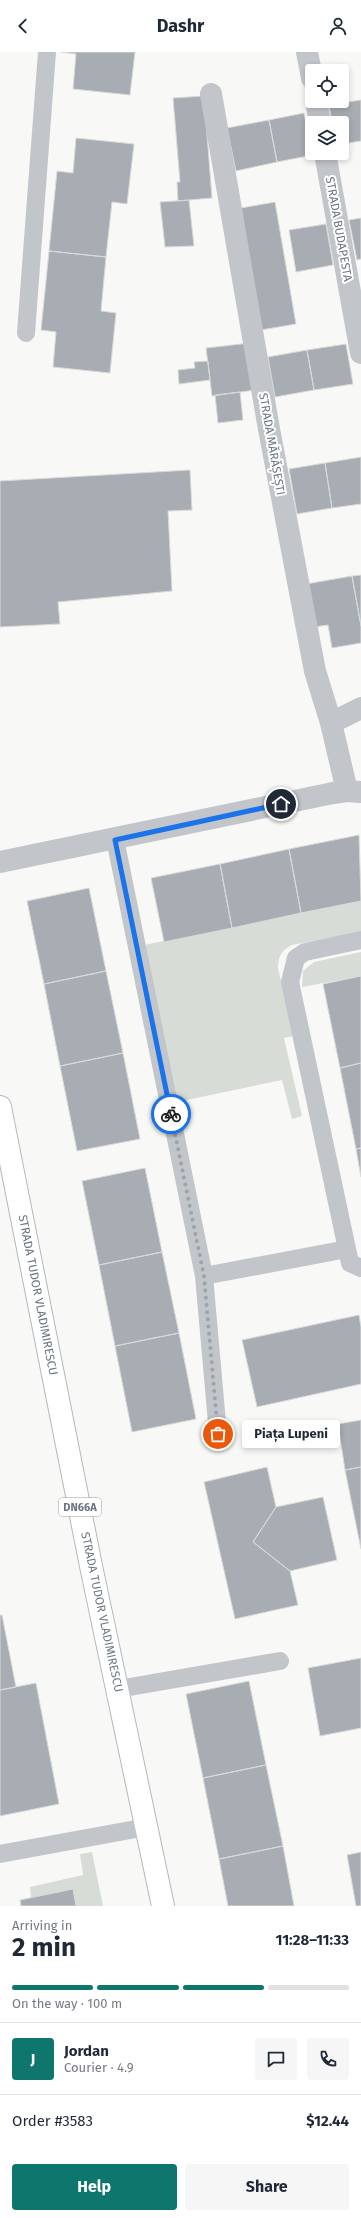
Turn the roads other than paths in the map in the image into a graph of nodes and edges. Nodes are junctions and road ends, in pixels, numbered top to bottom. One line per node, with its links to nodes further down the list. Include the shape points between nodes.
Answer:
1 (47, 52): 6 (lane)
2 (307, 52): 3 (street)
3 (309, 64)
4 (211, 94): 9 (street, STRADA MĂRĂȘEȘTI, via 269,429 315,671)
5 (326, 160): 7 (street, STRADA BUDAPESTA)
6 (26, 333)
7 (361, 353)
8 (361, 708): 9 (street)
9 (331, 724): 10 (street, STRADA MĂRĂȘEȘTI)
10 (354, 792): 11 (street)
11 (115, 840): 12 (street); 18 (lane)
12 (0, 862)
13 (361, 940): 16 (lane, via 305,952 296,958 290,982)
14 (0, 1107): 15 (main road, STRADA TUDOR VLADIMIRESCU / DN66A)
15 (3, 1135): 21 (main road, STRADA TUDOR VLADIMIRESCU / DN66A)
16 (347, 1249): 17 (lane, via 350,1263); 18 (lane)
17 (361, 1268)
18 (204, 1276): 19 (lane)
19 (218, 1434)
20 (280, 1661): 21 (lane)
21 (118, 1689): 22 (main road, STRADA TUDOR VLADIMIRESCU / DN66A)
22 (147, 1827): 23 (lane); 24 (main road, STRADA TUDOR VLADIMIRESCU / DN66A)
23 (0, 1854)
24 (163, 1906)

